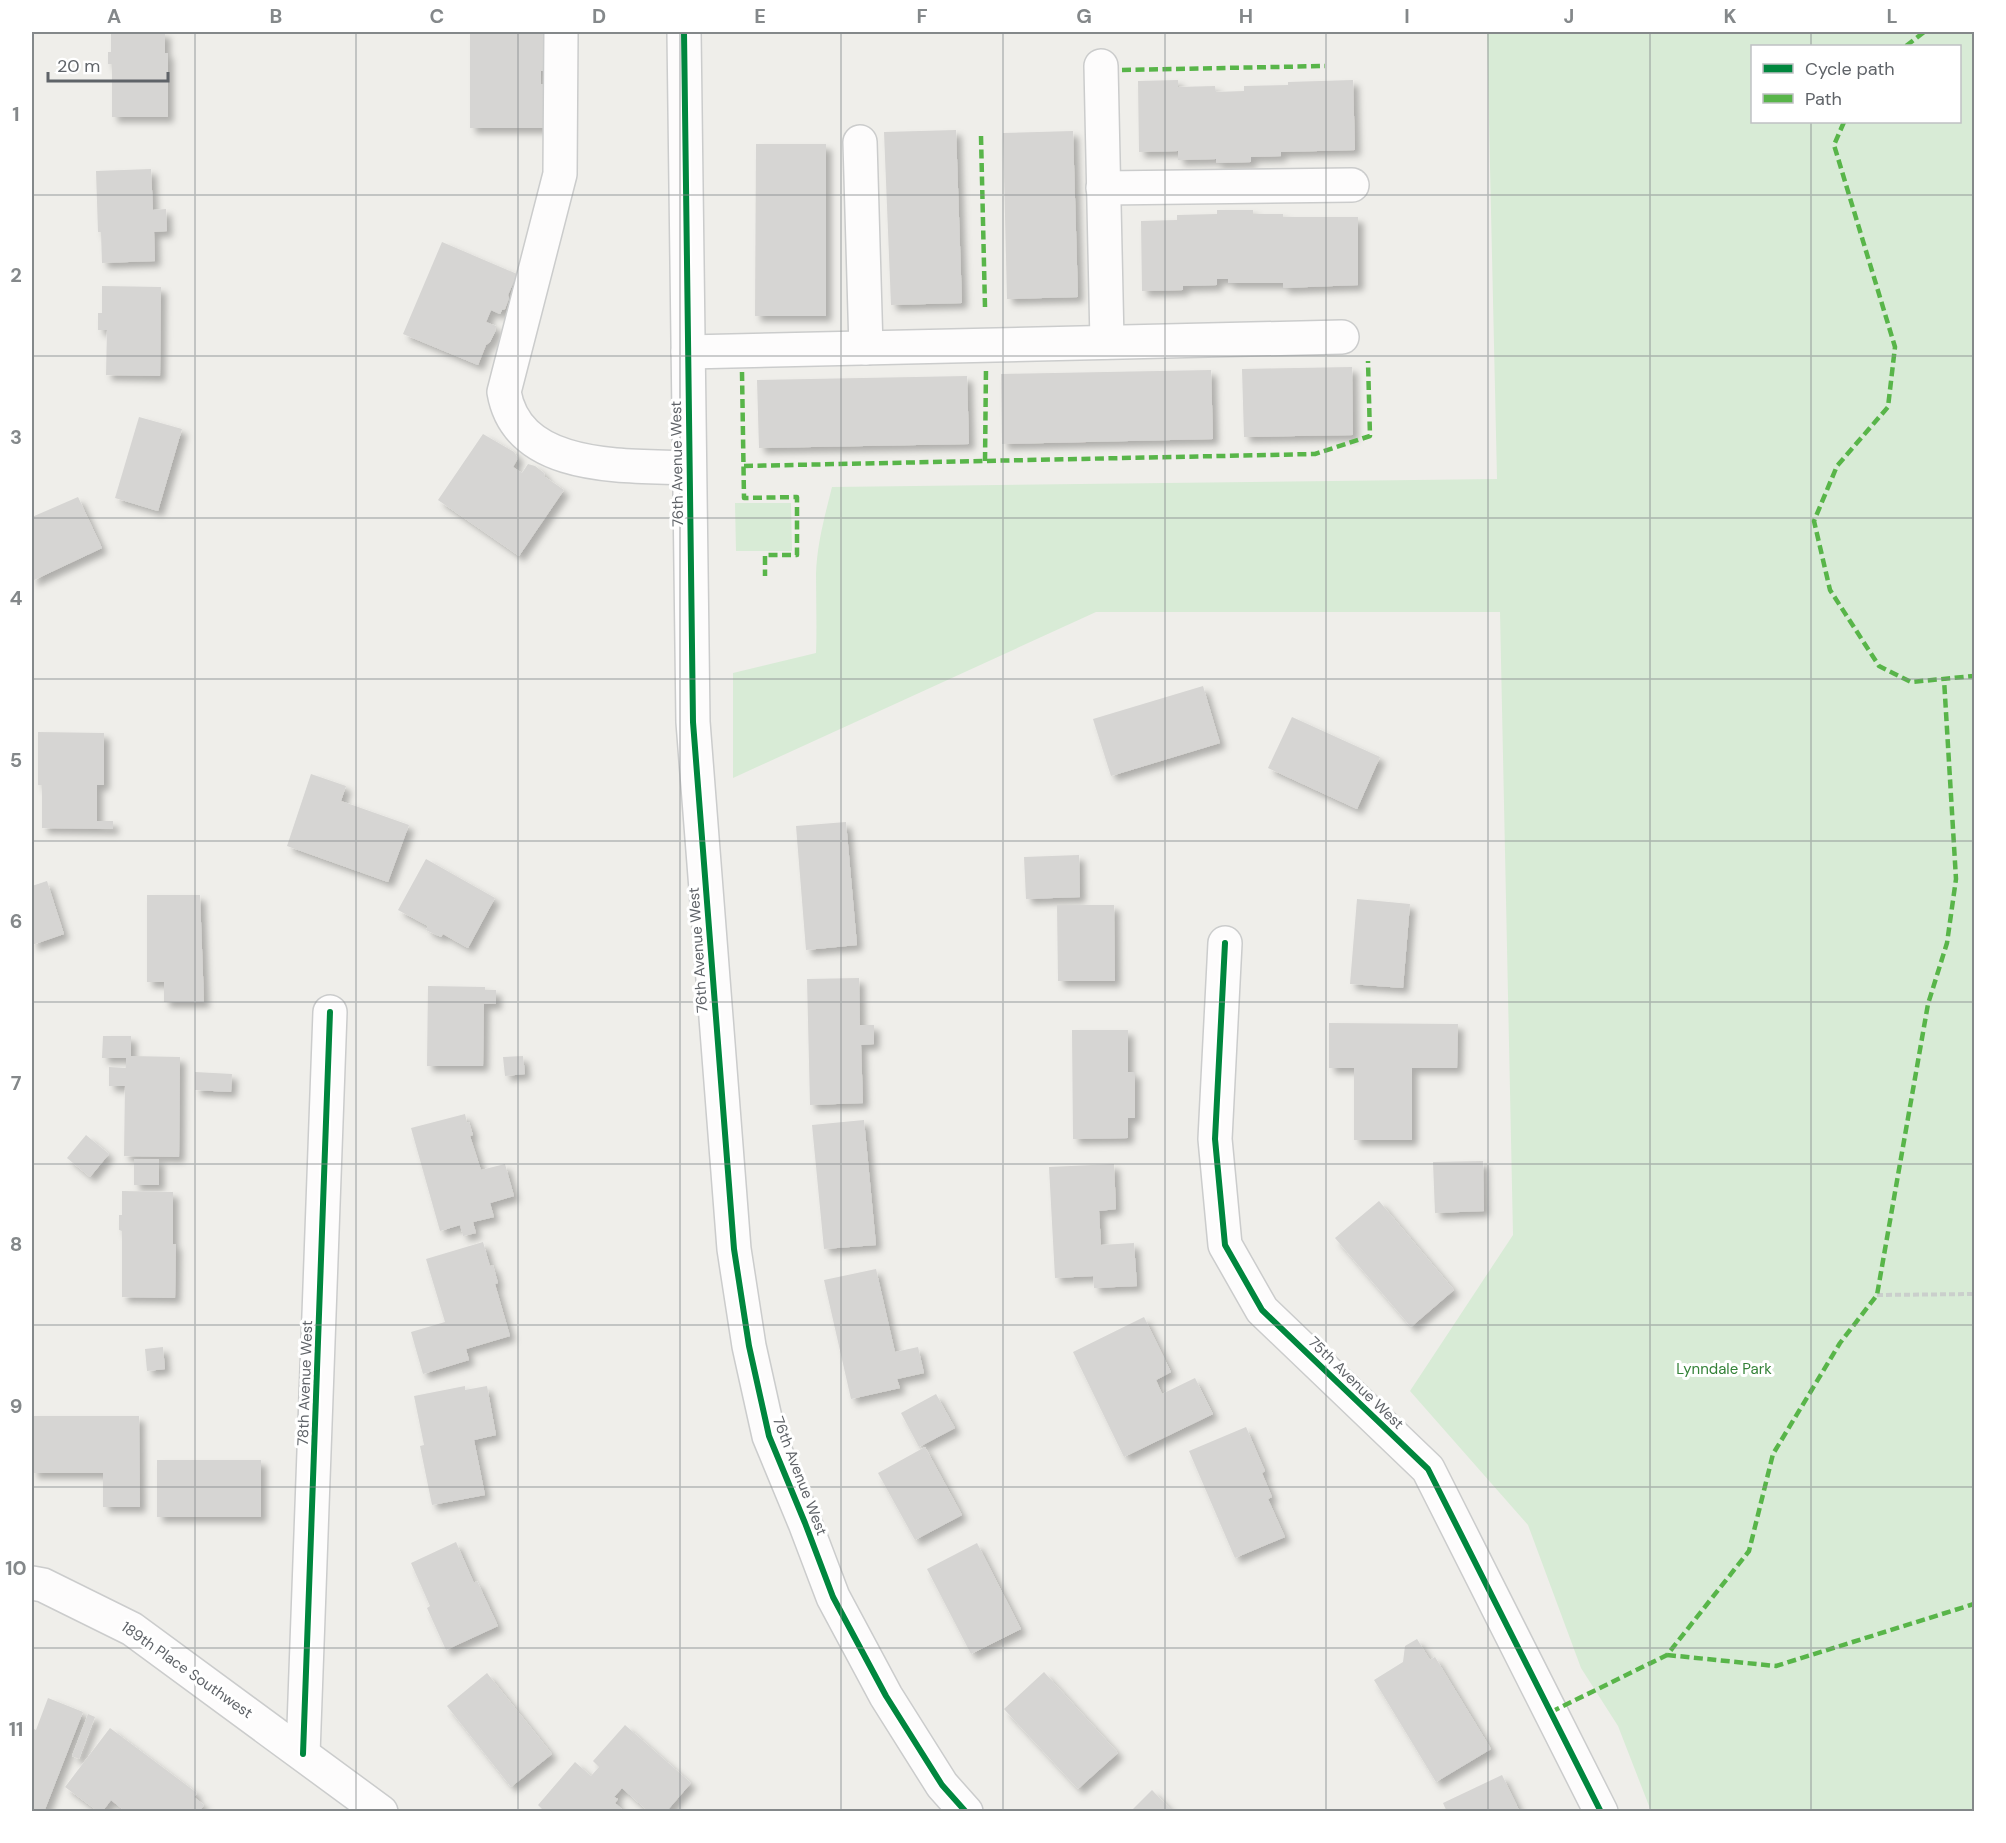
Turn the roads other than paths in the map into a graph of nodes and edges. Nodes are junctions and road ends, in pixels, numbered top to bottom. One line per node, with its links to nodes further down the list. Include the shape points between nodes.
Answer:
1 (561, 32): 11 (street, via 560,174 504,392 507,408 530,438 576,459)
2 (684, 32): 10 (street, 76th Avenue West)
3 (1101, 66): 6 (street)
4 (860, 142): 9 (street)
5 (1352, 184): 6 (street)
6 (1103, 188): 8 (street)
7 (1342, 337): 8 (street)
8 (1107, 342): 9 (street)
9 (866, 348): 10 (street)
10 (688, 352): 11 (street, 76th Avenue West)
11 (689, 468): 17 (street, 76th Avenue West, via 693,722 734,1249 749,1346 769,1436 833,1597 886,1696 942,1785)
12 (1225, 944): 18 (street, 75th Avenue West, via 1215,1138 1225,1245 1262,1310 1428,1469)
13 (330, 1012): 15 (street, 78th Avenue West)
14 (32, 1583): 15 (street, 189th Place Southwest, via 132,1629)
15 (303, 1754): 16 (street, 189th Place Southwest)
16 (381, 1812)
17 (966, 1812)
18 (1601, 1812)

